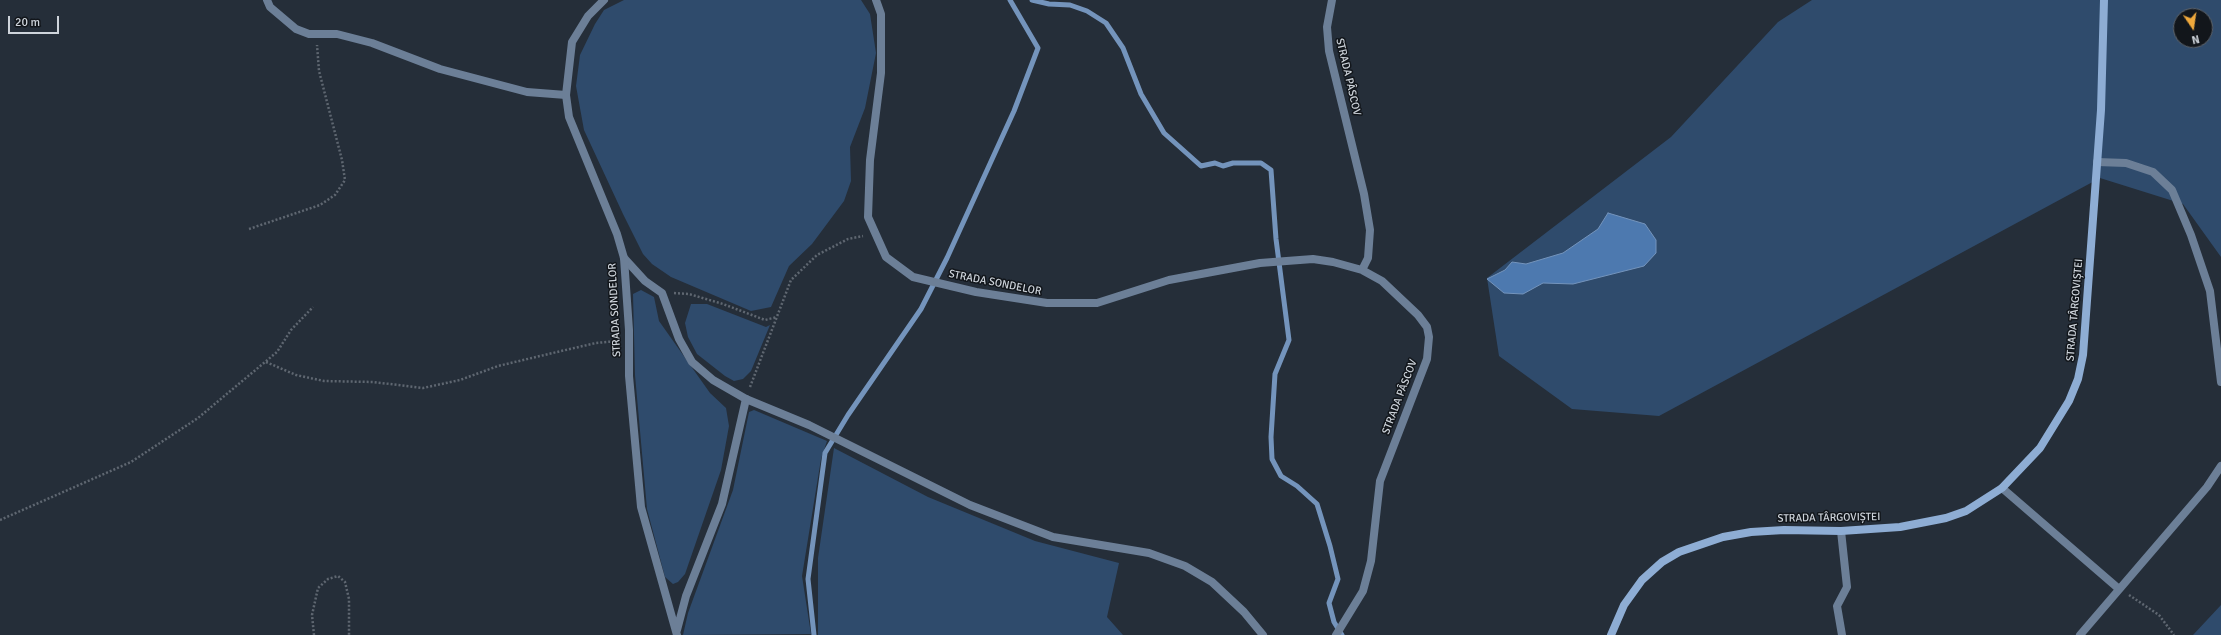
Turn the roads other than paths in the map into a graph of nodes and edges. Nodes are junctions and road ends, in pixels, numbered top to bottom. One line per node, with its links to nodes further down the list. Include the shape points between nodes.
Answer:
1 (267, 0): 6 (street, via 270,7 296,29 310,34 337,34 372,43 440,69 492,84 527,92)
2 (604, 0): 6 (street, STRADA SONDELOR, via 588,16 572,42)
3 (876, 0): 9 (street, STRADA SONDELOR, via 881,14 881,73 870,160 868,217 886,257 913,277 976,292 1047,304 1097,303 1169,280 1260,263 1313,259)
4 (1332, 0): 9 (street, STRADA PÂSCOV, via 1326,27 1329,51 1364,194 1370,230 1368,258)
5 (2104, 0): 7 (main road, STRADA TÂRGOVIȘTEI, via 2102,110)
6 (566, 94): 8 (street, STRADA SONDELOR, via 569,117 617,234)
7 (2097, 162): 10 (street, via 2126,163 2153,172 2172,190 2210,291); 13 (main road, STRADA TÂRGOVIȘTEI, via 2083,355 2078,379 2069,401 2040,448)
8 (624, 258): 11 (street, via 645,281 662,293 679,339 692,362 713,380); 16 (street, STRADA SONDELOR, via 629,376 641,507)
9 (1362, 270): 18 (street, STRADA PÂSCOV, via 1382,281 1418,315 1426,326 1429,337 1427,359 1380,481 1371,561 1363,591)
10 (2221, 382)
11 (746, 399): 16 (street, via 722,504 686,596); 17 (street, via 809,425 970,505 1046,534 1149,553 1185,566 1212,582 1244,612)
12 (2221, 466): 15 (street, via 2207,487)
13 (2002, 488): 14 (main road, STRADA TÂRGOVIȘTEI, via 1966,511 1946,518 1900,527); 15 (street)
14 (1841, 531): 19 (main road, STRADA TÂRGOVIȘTEI, via 1751,532 1723,537 1679,552 1662,562 1642,580 1624,605); 20 (street, via 1847,587 1837,606)
15 (2119, 589): 21 (street)
16 (676, 633)
17 (1263, 635)
18 (1336, 635)
19 (1611, 635)
20 (1842, 635)
21 (2080, 635)

